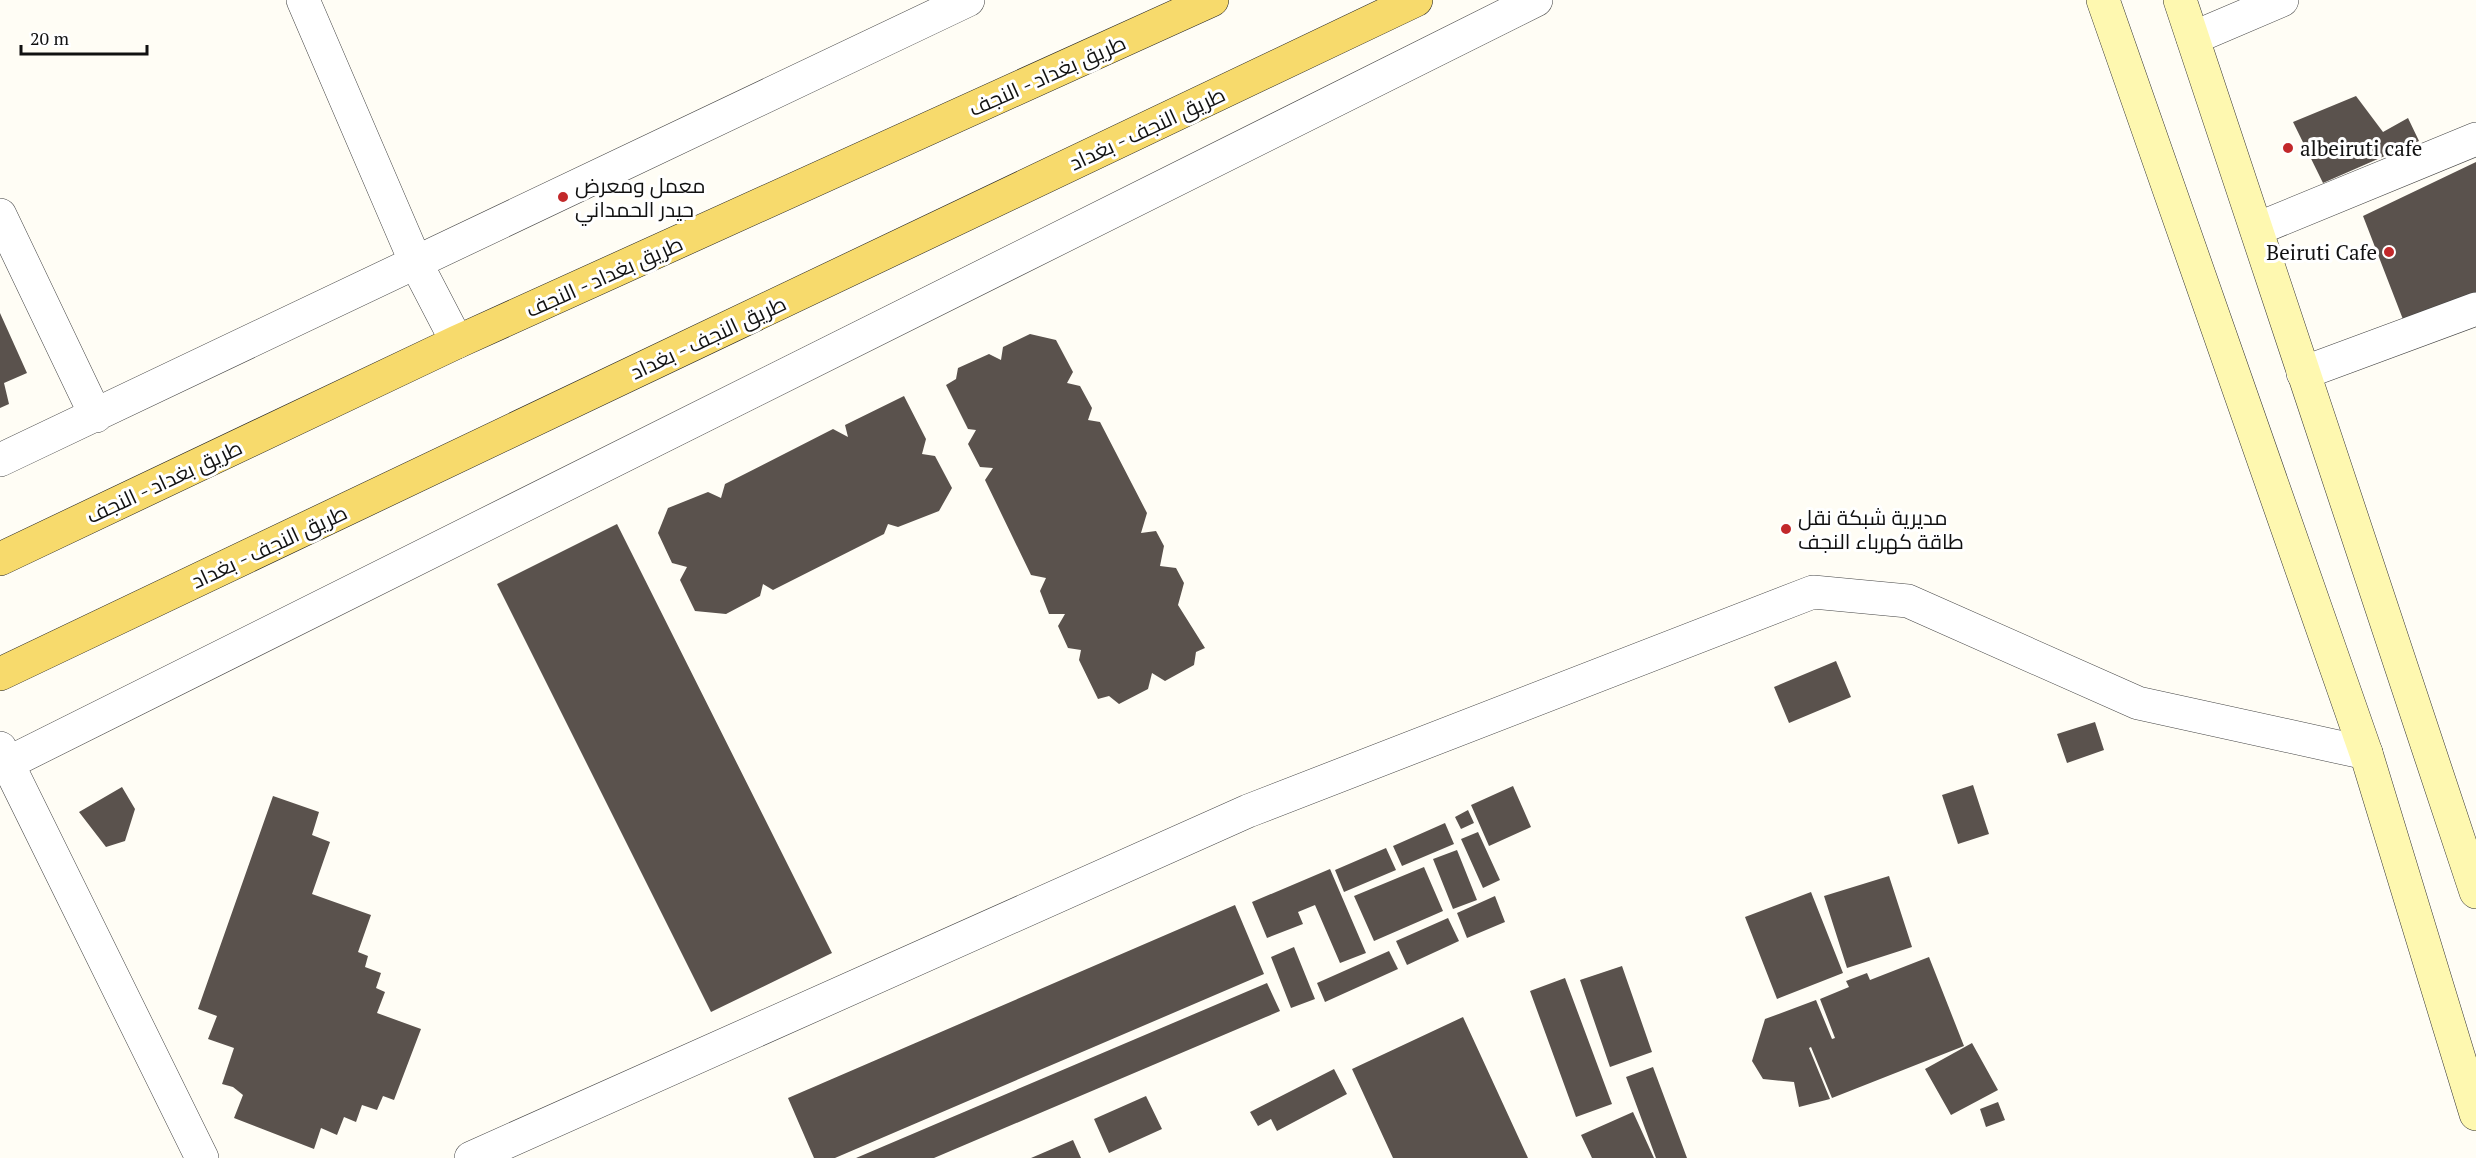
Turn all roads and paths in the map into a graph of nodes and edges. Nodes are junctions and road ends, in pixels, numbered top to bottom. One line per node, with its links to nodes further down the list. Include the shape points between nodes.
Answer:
1 (303, 0): 13 (street)
2 (968, 0): 13 (street)
3 (1212, 0): 15 (main road, طريق بغداد - النجف)
4 (1416, 0): 20 (main road, طريق النجف - بغداد)
5 (1536, 0): 22 (street)
6 (2103, 0): 21 (main road)
7 (2180, 0): 9 (main road)
8 (2282, 0): 9 (street)
9 (2193, 38): 12 (main road)
10 (2476, 139): 12 (street)
11 (0, 215): 17 (street)
12 (2257, 229): 16 (main road)
13 (416, 264): 15 (street); 17 (street)
14 (2476, 309): 16 (street)
15 (457, 342): 19 (main road, طريق بغداد - النجف)
16 (2303, 373): 23 (main road)
17 (96, 416): 18 (street)
18 (0, 460)
19 (0, 559)
20 (0, 674)
21 (2366, 753): 24 (main road); 26 (street, via 2139,703 1908,601 1813,592 1248,811)
22 (3, 759): 25 (street)
23 (2476, 892)
24 (2476, 1114)
25 (202, 1158)
26 (471, 1158)

